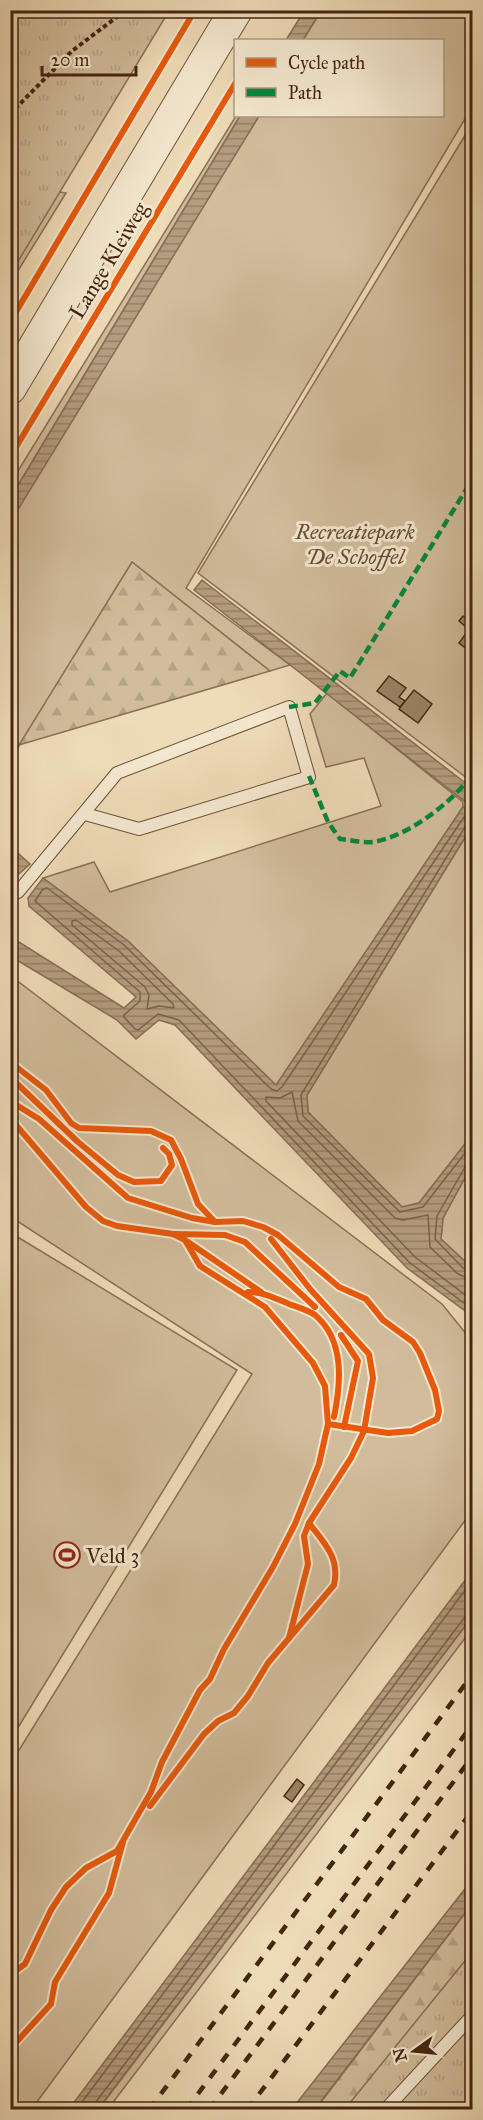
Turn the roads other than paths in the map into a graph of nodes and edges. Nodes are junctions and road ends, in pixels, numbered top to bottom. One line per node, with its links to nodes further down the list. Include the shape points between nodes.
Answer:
1 (236, 10): 2 (street, Lange Kleiweg)
2 (10, 388)
3 (85, 814): 3 (lane, via 117,773 289,707 309,777 140,829); 4 (lane)
4 (14, 894)
5 (472, 2016): 6 (lane)
6 (385, 2109)

